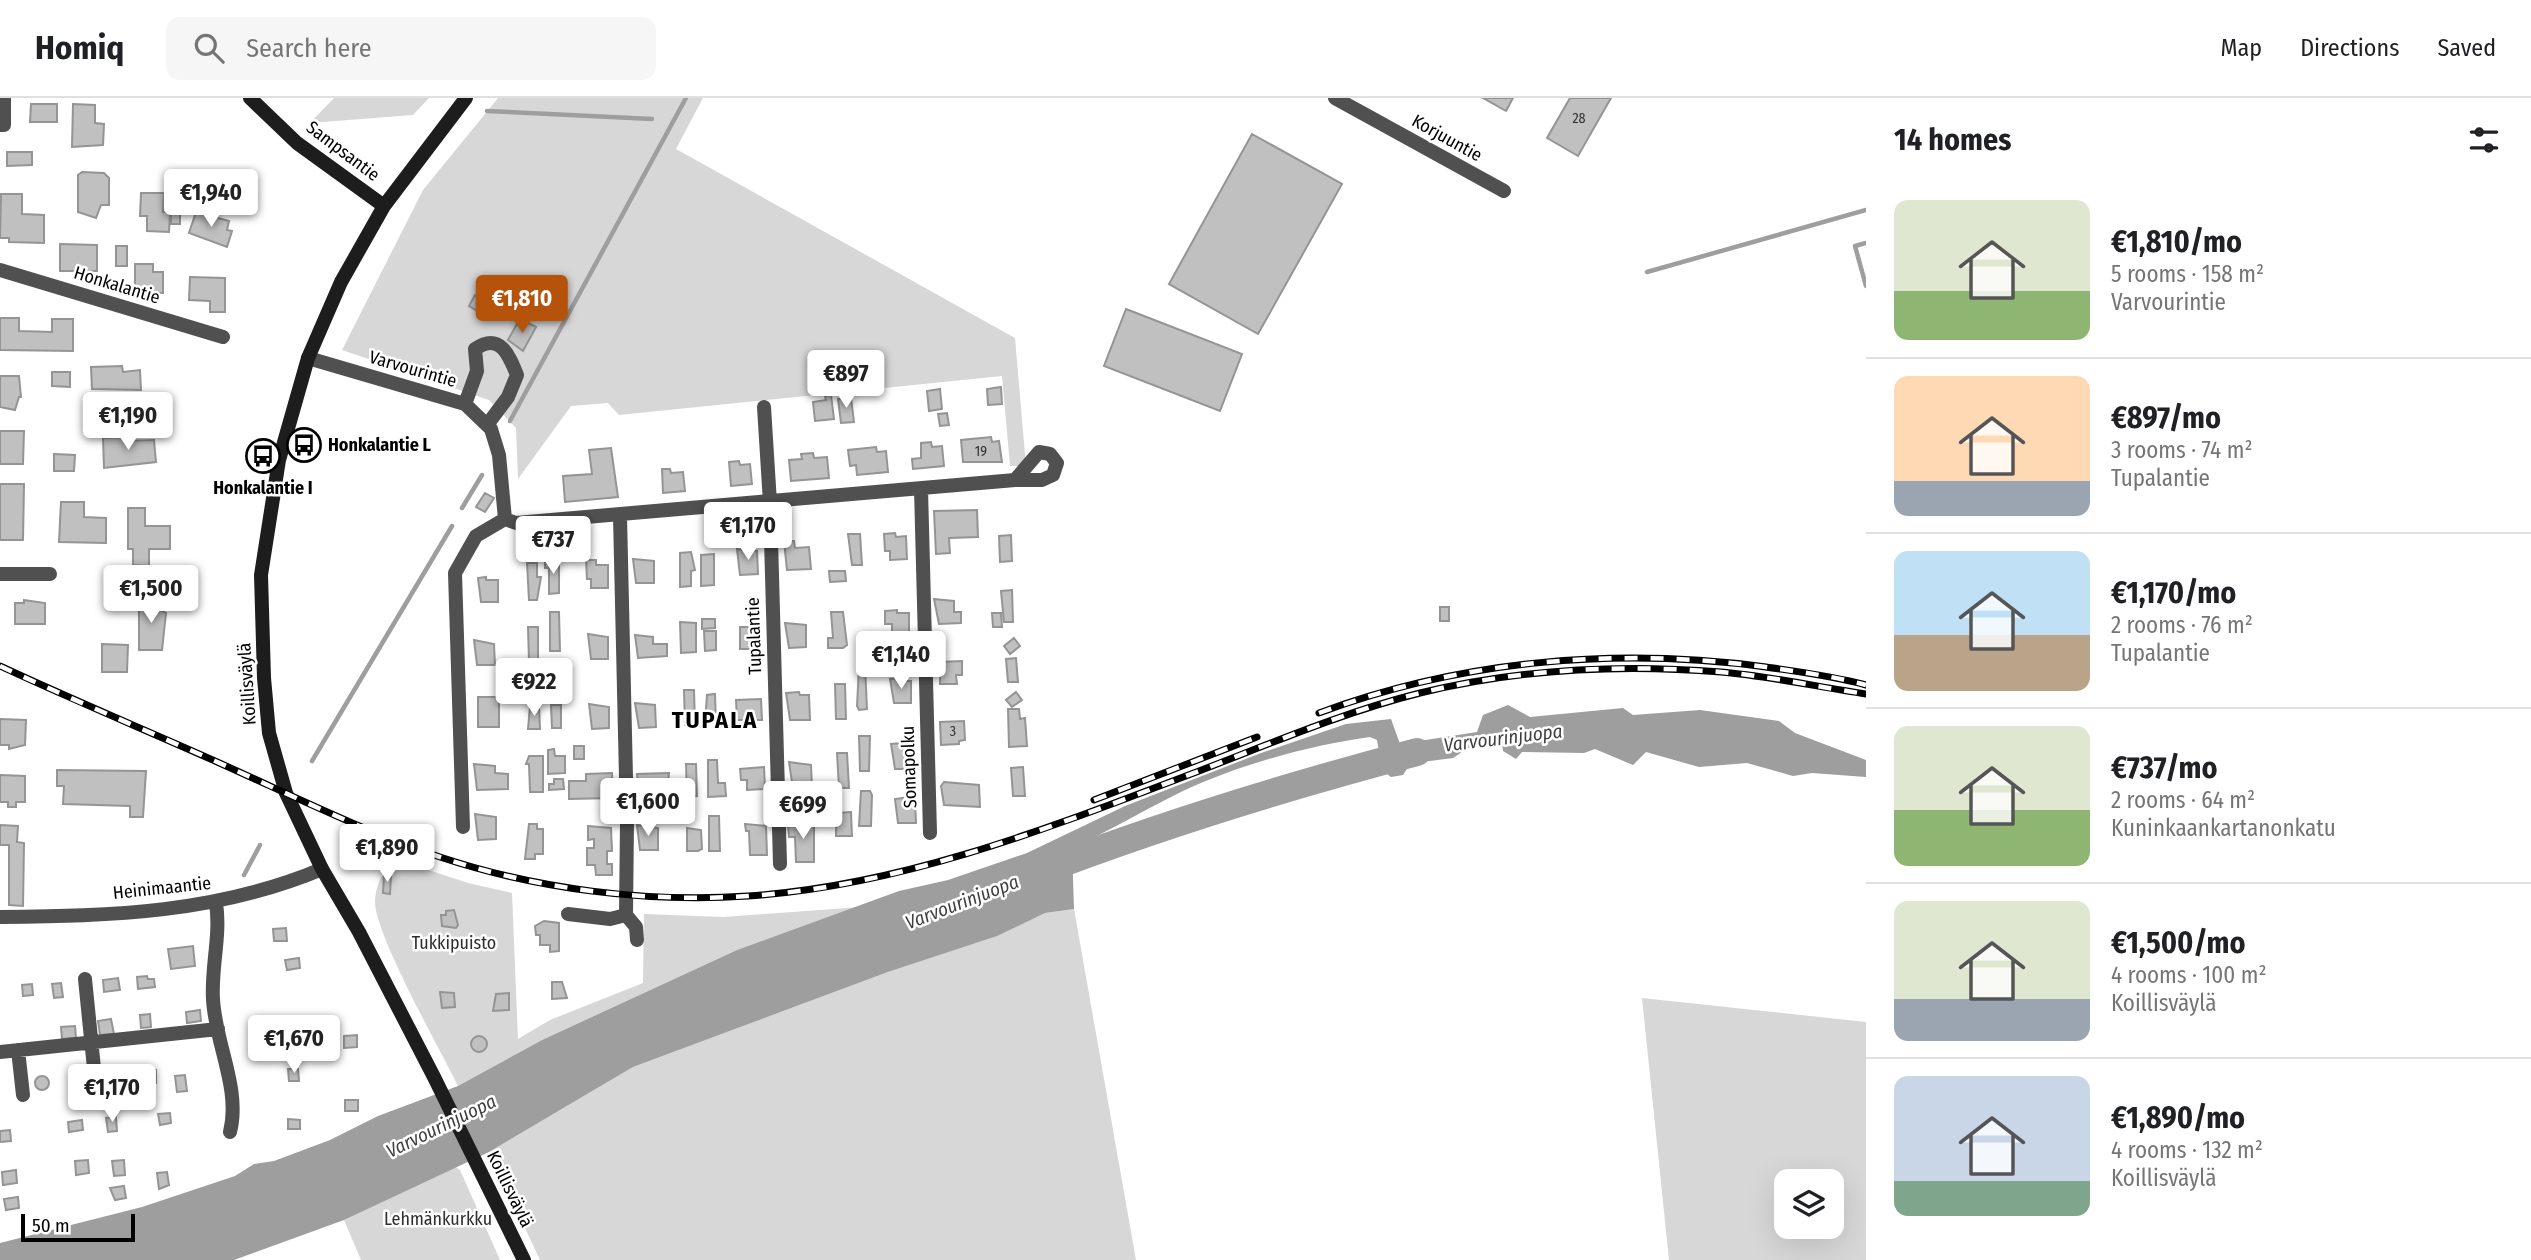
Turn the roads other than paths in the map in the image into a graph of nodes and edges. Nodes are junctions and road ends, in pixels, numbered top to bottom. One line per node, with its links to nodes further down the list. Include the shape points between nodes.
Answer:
1 (4, 98): 5 (street, via 4,125)
2 (250, 98): 7 (main road, Sampsantie, via 297,143)
3 (466, 98): 7 (main road, Koillisväylä)
4 (1335, 98): 6 (street, Korjuuntie)
5 (0, 125)
6 (1504, 191)
7 (384, 206): 10 (main road, Koillisväylä, via 341,282)
8 (0, 270): 9 (street, Honkalantie)
9 (223, 337)
10 (308, 358): 11 (street, Varvourintie); 24 (main road, Koillisväylä, via 279,460 261,588 269,733 286,793)
11 (465, 404): 13 (street, Varvourintie); 13 (street, via 478,371 475,349 485,343 496,344 509,354 517,376)
12 (764, 407): 16 (street, Tupalantie)
13 (487, 425): 18 (street, Varvourintie, via 499,455)
14 (1015, 480): 15 (street)
15 (921, 489): 16 (street); 22 (street, Somapolku)
16 (770, 503): 17 (street); 23 (street, Tupalantie)
17 (620, 516): 18 (street, via 516,523); 27 (street)
18 (505, 519): 21 (street, via 476,536 455,573)
19 (50, 573): 20 (street)
20 (0, 574)
21 (463, 827)
22 (930, 833)
23 (780, 864)
24 (322, 869): 25 (street, Heinimaantie); 38 (main road, Koillisväylä, via 434,1077)
25 (216, 903): 28 (street, Heinimaantie, via 147,912); 31 (street, via 212,977)
26 (568, 914): 27 (street, via 610,919)
27 (626, 915): 29 (street, via 636,927)
28 (0, 917)
29 (637, 940)
30 (85, 979): 32 (street)
31 (218, 1029): 32 (street); 37 (street, via 234,1109)
32 (92, 1042): 33 (street); 35 (street)
33 (18, 1050): 34 (street); 36 (street)
34 (0, 1052)
35 (96, 1088)
36 (23, 1095)
37 (230, 1132)
38 (524, 1260)

